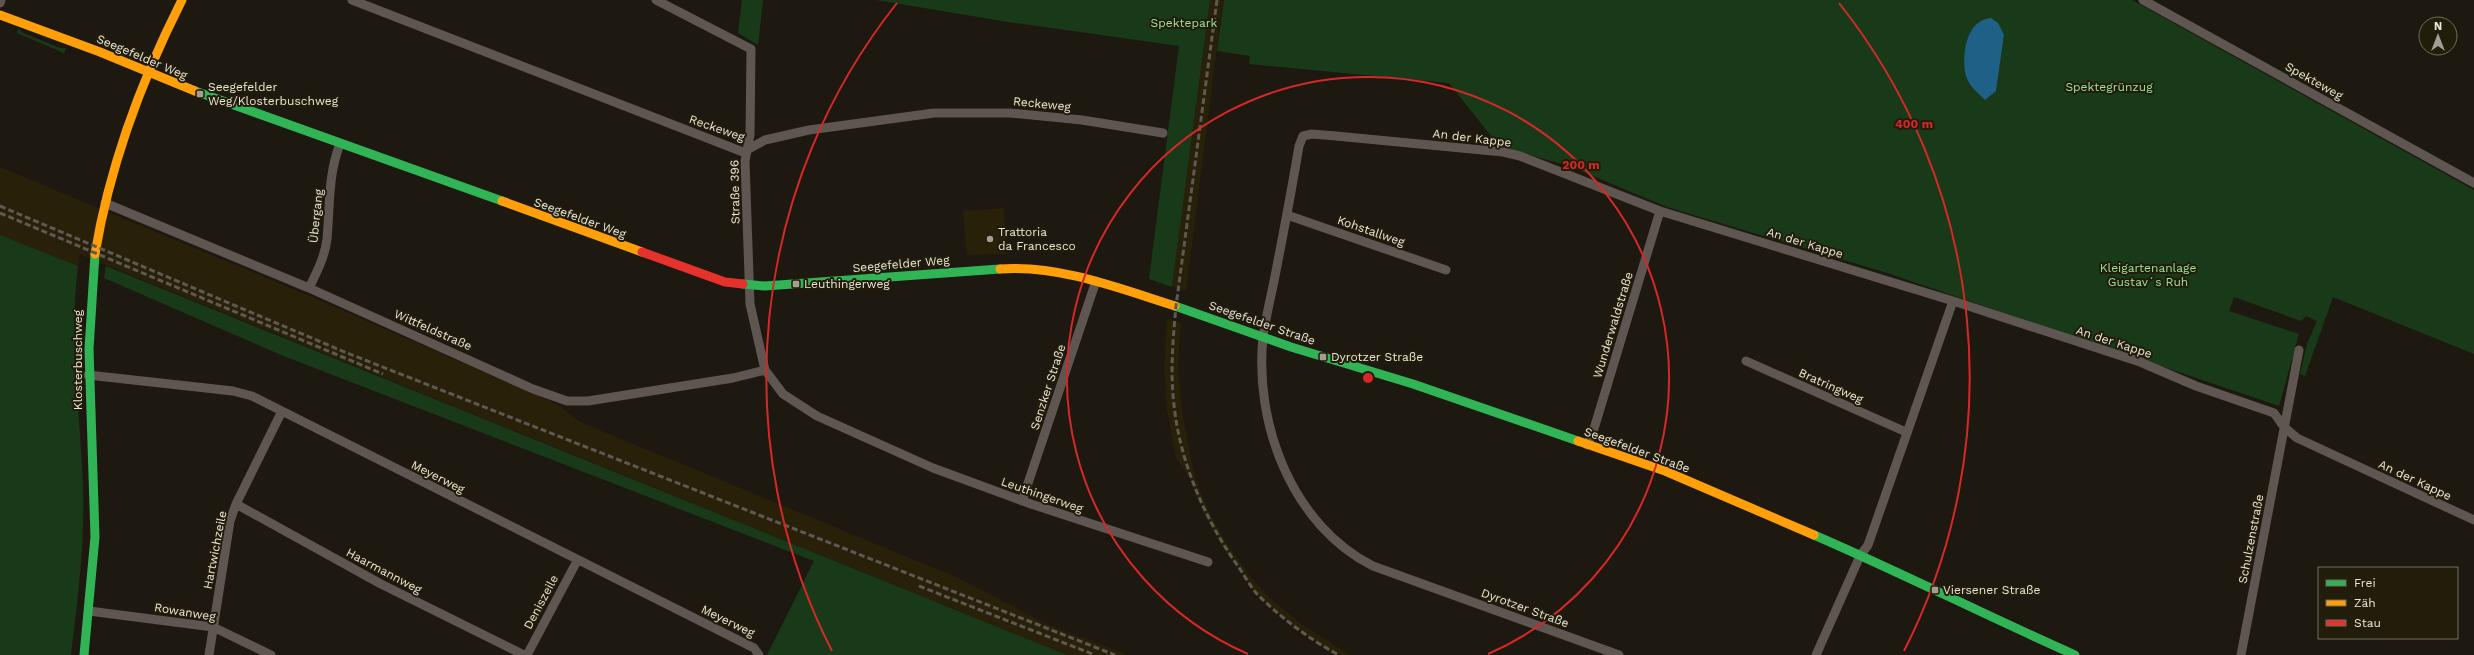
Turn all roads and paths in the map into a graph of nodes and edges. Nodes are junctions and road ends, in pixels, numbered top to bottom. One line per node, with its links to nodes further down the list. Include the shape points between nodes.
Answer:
1 (1, 0): 6 (street)
2 (182, 0): 8 (street, Klosterbuschweg)
3 (352, 0): 12 (street, Reckeweg, via 738,151)
4 (656, 0): 12 (street, Straße 396, via 751,49 750,135)
5 (2143, 0): 13 (street, Spekteweg)
6 (0, 3)
7 (0, 15): 8 (street, Seegefelder Weg, via 100,52)
8 (147, 73): 11 (street, Seegefelder Weg); 14 (street, Klosterbuschweg, via 112,173)
9 (1163, 132): 12 (street, Reckeweg, via 1006,112 934,113 809,130 765,140)
10 (1303, 136): 15 (street, An der Kappe, via 1312,134 1503,152); 16 (street, Dyrotzer Straße)
11 (340, 144): 19 (street, Seegefelder Weg, via 712,279); 20 (street, Übergang, via 331,186 327,240 321,264)
12 (747, 151): 19 (street, Straße 396)
13 (2474, 183)
14 (105, 203): 20 (street, Wittfeldstraße); 27 (street, Klosterbuschweg, via 91,292)
15 (1660, 211): 21 (street, An der Kappe); 31 (street, Wunderwaldstraße)
16 (1287, 215): 17 (street, Kohstallweg); 23 (street, Dyrotzer Straße)
17 (1446, 270)
18 (1096, 281): 19 (street, Seegefelder Weg, via 1046,270 1013,268); 22 (street, Seegefelder Weg); 32 (street, Senzker Straße)
19 (750, 286): 26 (street, Leuthingerweg, via 750,304)
20 (309, 288): 26 (street, Wittfeldstraße, via 567,401 588,401 666,389)
21 (1952, 301): 29 (street, An der Kappe, via 2146,365 2274,414); 30 (street)
22 (1176, 306): 23 (street, Seegefelder Straße)
23 (1263, 337): 31 (street, Seegefelder Straße, via 1413,384); 45 (street, Dyrotzer Straße, via 1263,397 1286,471 1298,498 1332,539 1352,556 1373,566)
24 (2299, 350): 29 (street)
25 (1746, 361): 30 (street, Bratringweg)
26 (765, 370): 32 (street, Leuthingerweg, via 783,394 817,416 933,468)
27 (88, 375): 28 (street, Meyerweg, via 233,391 252,396); 38 (street, Klosterbuschweg, via 95,519)
28 (282, 412): 33 (street, Hartwichzeile); 36 (street, Meyerweg)
29 (2284, 427): 34 (street, An der Kappe, via 2296,438); 48 (street, Schulzenstraße)
30 (1906, 432): 35 (street, via 1868,545)
31 (1587, 445): 35 (street, Seegefelder Straße, via 1678,476)
32 (1022, 501): 37 (street, Leuthingerweg)
33 (236, 504): 39 (street, Hartwichzeile, via 230,521); 43 (street, Haarmannweg, via 382,584)
34 (2474, 520)
35 (1860, 556): 46 (street); 47 (street, Seegefelder Straße)
36 (577, 561): 43 (street, Deniszeile); 44 (street, Meyerweg, via 754,648)
37 (1208, 562)
38 (89, 611): 39 (street, Rowanweg); 40 (street, Klosterbuschweg)
39 (213, 627): 41 (street, Hartwichzeile); 42 (street, Rowanweg)
40 (84, 655)
41 (209, 655)
42 (271, 655)
43 (525, 655)
44 (759, 655)
45 (1619, 655)
46 (1816, 655)
47 (2075, 655)
48 (2241, 655)

